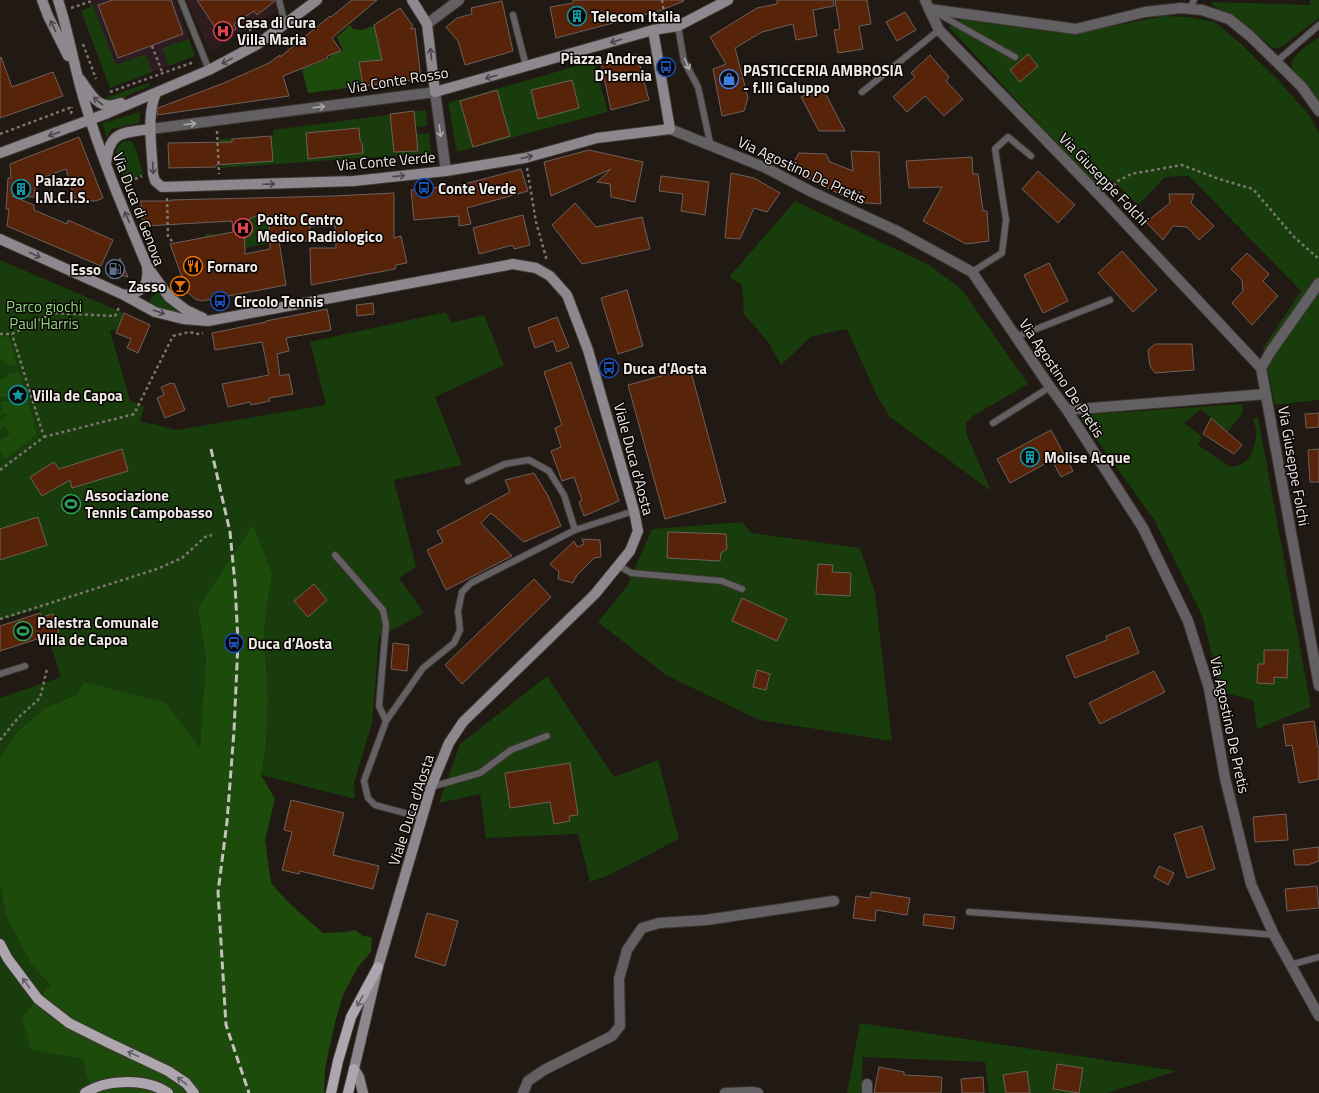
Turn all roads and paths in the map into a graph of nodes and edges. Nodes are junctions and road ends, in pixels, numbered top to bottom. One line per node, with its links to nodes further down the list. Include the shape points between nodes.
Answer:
1 (42, 0): 34 (main road, one-way to 1)
2 (58, 0): 14 (main road)
3 (181, 0): 30 (lane)
4 (279, 0): 17 (lane)
5 (317, 0): 17 (main road)
6 (412, 0): 18 (main road)
7 (459, 0): 18 (street)
8 (662, 0): 21 (path)
9 (728, 0): 19 (main road, Via Conte Rosso)
10 (92, 1): 14 (path)
11 (70, 4): 14 (path)
12 (927, 4): 13 (street, via 1076,29 1145,12 1181,8); 23 (street, Via Giuseppe Folchi); 29 (lane)
13 (1192, 4): 31 (street, via 1229,20 1250,36)
14 (66, 10): 34 (main road)
15 (513, 16): 32 (lane)
16 (243, 18): 24 (path)
17 (286, 24): 27 (main road)
18 (427, 24): 37 (main road, one-way to 18)
19 (678, 26): 21 (main road, Via Conte Rosso); 49 (lane, one-way to 49, via 684,61 698,87)
20 (1319, 26): 31 (lane)
21 (668, 28): 22 (main road, Via Conte Rosso)
22 (653, 30): 32 (main road, Via Conte Rosso, one-way to 32); 47 (main road)
23 (939, 30): 38 (lane); 59 (street, Via Giuseppe Folchi)
24 (251, 32): 26 (path); 27 (path)
25 (81, 37): 36 (path)
26 (239, 39)
27 (258, 44): 33 (main road, one-way to 33)
28 (152, 46): 35 (path)
29 (1015, 57)
30 (204, 58): 33 (lane); 35 (path)
31 (1276, 62): 43 (street, via 1302,87)
32 (526, 66): 37 (main road, Via Conte Rosso, one-way to 37)
33 (208, 70): 40 (main road)
34 (76, 74): 41 (main road, one-way to 34, via 103,105 94,98); 44 (main road, Via Duca di Genova)
35 (163, 74): 39 (path)
36 (96, 81)
37 (435, 92): 45 (street, Via Conte Rosso, one-way to 37); 54 (street, one-way to 54)
38 (862, 92)
39 (108, 93)
40 (156, 93): 41 (main road); 46 (main road, via 152,103)
41 (131, 103): 44 (main road)
42 (72, 107): 48 (path)
43 (1319, 111)
44 (90, 120): 50 (main road, one-way to 50); 53 (main road, Via Duca di Genova)
45 (217, 121): 46 (street, Via Conte Rosso, one-way to 45); 56 (path)
46 (151, 129): 53 (main road, Via Conte Rosso, via 118,135 107,154); 55 (main road, one-way to 55)
47 (670, 129): 49 (street, Via Agostino De Pretis); 52 (main road, Via Conte Verde, one-way to 47, via 597,138)
48 (0, 134)
49 (711, 147): 64 (street, Via Agostino De Pretis, via 766,168 897,231)
50 (1, 150)
51 (1031, 156): 64 (lane, via 1008,137 995,149 1006,220 1002,253)
52 (525, 158): 54 (main road, Via Conte Verde); 65 (path, via 536,222)
53 (106, 166): 57 (main road, Via Duca di Genova)
54 (446, 171): 56 (main road, Via Conte Verde, one-way to 54, via 354,181)
55 (153, 174): 57 (path); 58 (main road, via 158,185)
56 (219, 186): 58 (main road, Via Conte Verde)
57 (115, 188): 63 (main road, Via Duca di Genova, one-way to 57)
58 (167, 188): 61 (path, via 168,237)
59 (1101, 197): 62 (path, via 1118,181 1131,174 1182,165 1253,189 1293,236); 73 (street, Via Giuseppe Folchi)
60 (0, 239): 67 (main road, Viale Duca d'Aosta, one-way to 67)
61 (174, 243)
62 (1319, 259)
63 (147, 266): 67 (main road, Via Duca di Genova, via 148,277 144,287 135,294); 69 (main road, via 169,297 186,310)
64 (972, 272): 72 (street, Via Agostino De Pretis)
65 (550, 276): 69 (main road, Viale Duca d'Aosta, via 536,268 513,264); 81 (main road, Viale Duca d'Aosta, via 567,295 588,350)
66 (1319, 283): 73 (street)
67 (124, 295): 69 (main road, Viale Duca d'Aosta, one-way to 69, via 155,312 183,319); 71 (path, via 115,316 53,313)
68 (1110, 300): 72 (lane)
69 (208, 321): 78 (path, via 211,332 189,332 173,336 134,414)
70 (0, 334): 71 (path)
71 (12, 334): 78 (path)
72 (1016, 337): 74 (street, Via Agostino De Pretis)
73 (1262, 368): 75 (street, Via Giuseppe Folchi)
74 (1050, 387): 76 (street, Via Agostino De Pretis); 77 (lane)
75 (1266, 394): 76 (street, Via Giuseppe Folchi); 91 (street, Via Giuseppe Folchi)
76 (1067, 410): 99 (street, Via Agostino De Pretis, via 1143,528 1188,621 1209,688 1225,778 1251,884)
77 (993, 423)
78 (44, 437): 79 (path)
79 (0, 470)
80 (468, 482): 82 (lane, via 505,464 529,460 549,471 564,495)
81 (634, 511): 82 (lane); 85 (main road, Viale Duca d'Aosta, via 638,531 630,551)
82 (575, 530): 92 (lane, via 471,583 462,592 458,611 460,630 454,643 423,668)
83 (212, 535): 87 (path, via 205,537 182,558 157,569)
84 (335, 555): 92 (lane, via 383,610 386,625 379,706)
85 (618, 565): 86 (lane, via 631,573 722,581); 95 (main road, Viale Duca d'Aosta, via 595,594 463,722 449,743)
86 (742, 590)
87 (0, 619)
88 (25, 666): 90 (lane)
89 (47, 668): 94 (path, via 40,698 18,718)
90 (0, 674)
91 (1319, 686)
92 (386, 721): 96 (lane, via 364,781 368,798 375,805)
93 (547, 736): 95 (lane, via 511,750 480,773)
94 (0, 740)
95 (431, 787): 96 (main road, Viale Duca d'Aosta)
96 (422, 818): 103 (main road, Viale Duca d'Aosta)
97 (834, 901): 112 (street, via 706,920 659,923 642,928 627,950 619,979 620,1026 612,1036 544,1070 528,1081)
98 (969, 912): 99 (lane)
99 (1274, 935): 102 (street, Via Agostino De Pretis)
100 (0, 944): 108 (main road, one-way to 100, via 186,1083 168,1071 76,1026 56,1013 38,999)
101 (1319, 957): 102 (lane)
102 (1290, 965): 104 (street, Via Agostino De Pretis)
103 (378, 967): 105 (main road, Viale Duca d'Aosta); 109 (main road, one-way to 109, via 351,1017)
104 (1319, 1016)
105 (354, 1069): 110 (main road); 111 (main road)
106 (85, 1093): 107 (main road, via 92,1088 119,1082 144,1084)
107 (168, 1093)
108 (194, 1093)
109 (331, 1093)
110 (348, 1093)
111 (364, 1093)
112 (524, 1093)
113 (725, 1093): 114 (street)
114 (758, 1093)

